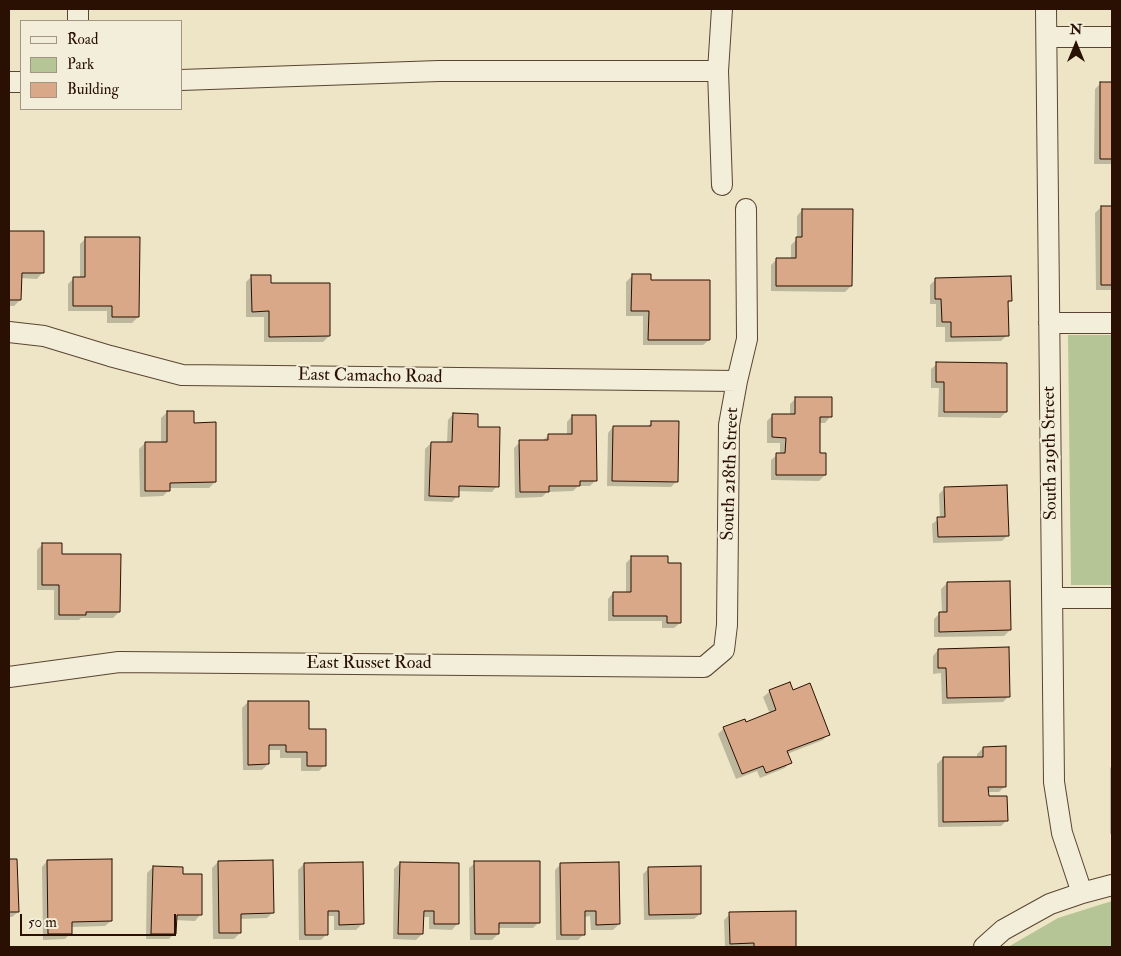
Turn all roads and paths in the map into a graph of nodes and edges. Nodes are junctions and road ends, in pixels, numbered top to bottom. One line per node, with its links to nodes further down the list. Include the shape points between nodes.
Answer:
1 (722, 9): 5 (street)
2 (1046, 9): 3 (street, South 219th Street)
3 (1047, 37): 4 (street); 9 (street, South 219th Street)
4 (1112, 37)
5 (718, 72): 6 (street, via 439,71); 7 (street)
6 (182, 80)
7 (722, 185)
8 (746, 209): 12 (street, South 218th Street, via 747,340)
9 (1050, 323): 10 (street); 13 (street, South 219th Street)
10 (1112, 323)
11 (9, 332): 12 (street, East Camacho Road, via 44,336 182,375)
12 (737, 381): 15 (street, South 218th Street, via 729,425)
13 (1052, 598): 14 (street); 18 (street, South 219th Street, via 1054,782 1062,833)
14 (1112, 598)
15 (724, 650): 16 (street, East Russet Road, via 704,667 119,662)
16 (9, 677)
17 (1112, 885): 18 (street)
18 (1082, 893): 19 (street, via 1050,904 1003,930)
19 (984, 947)

